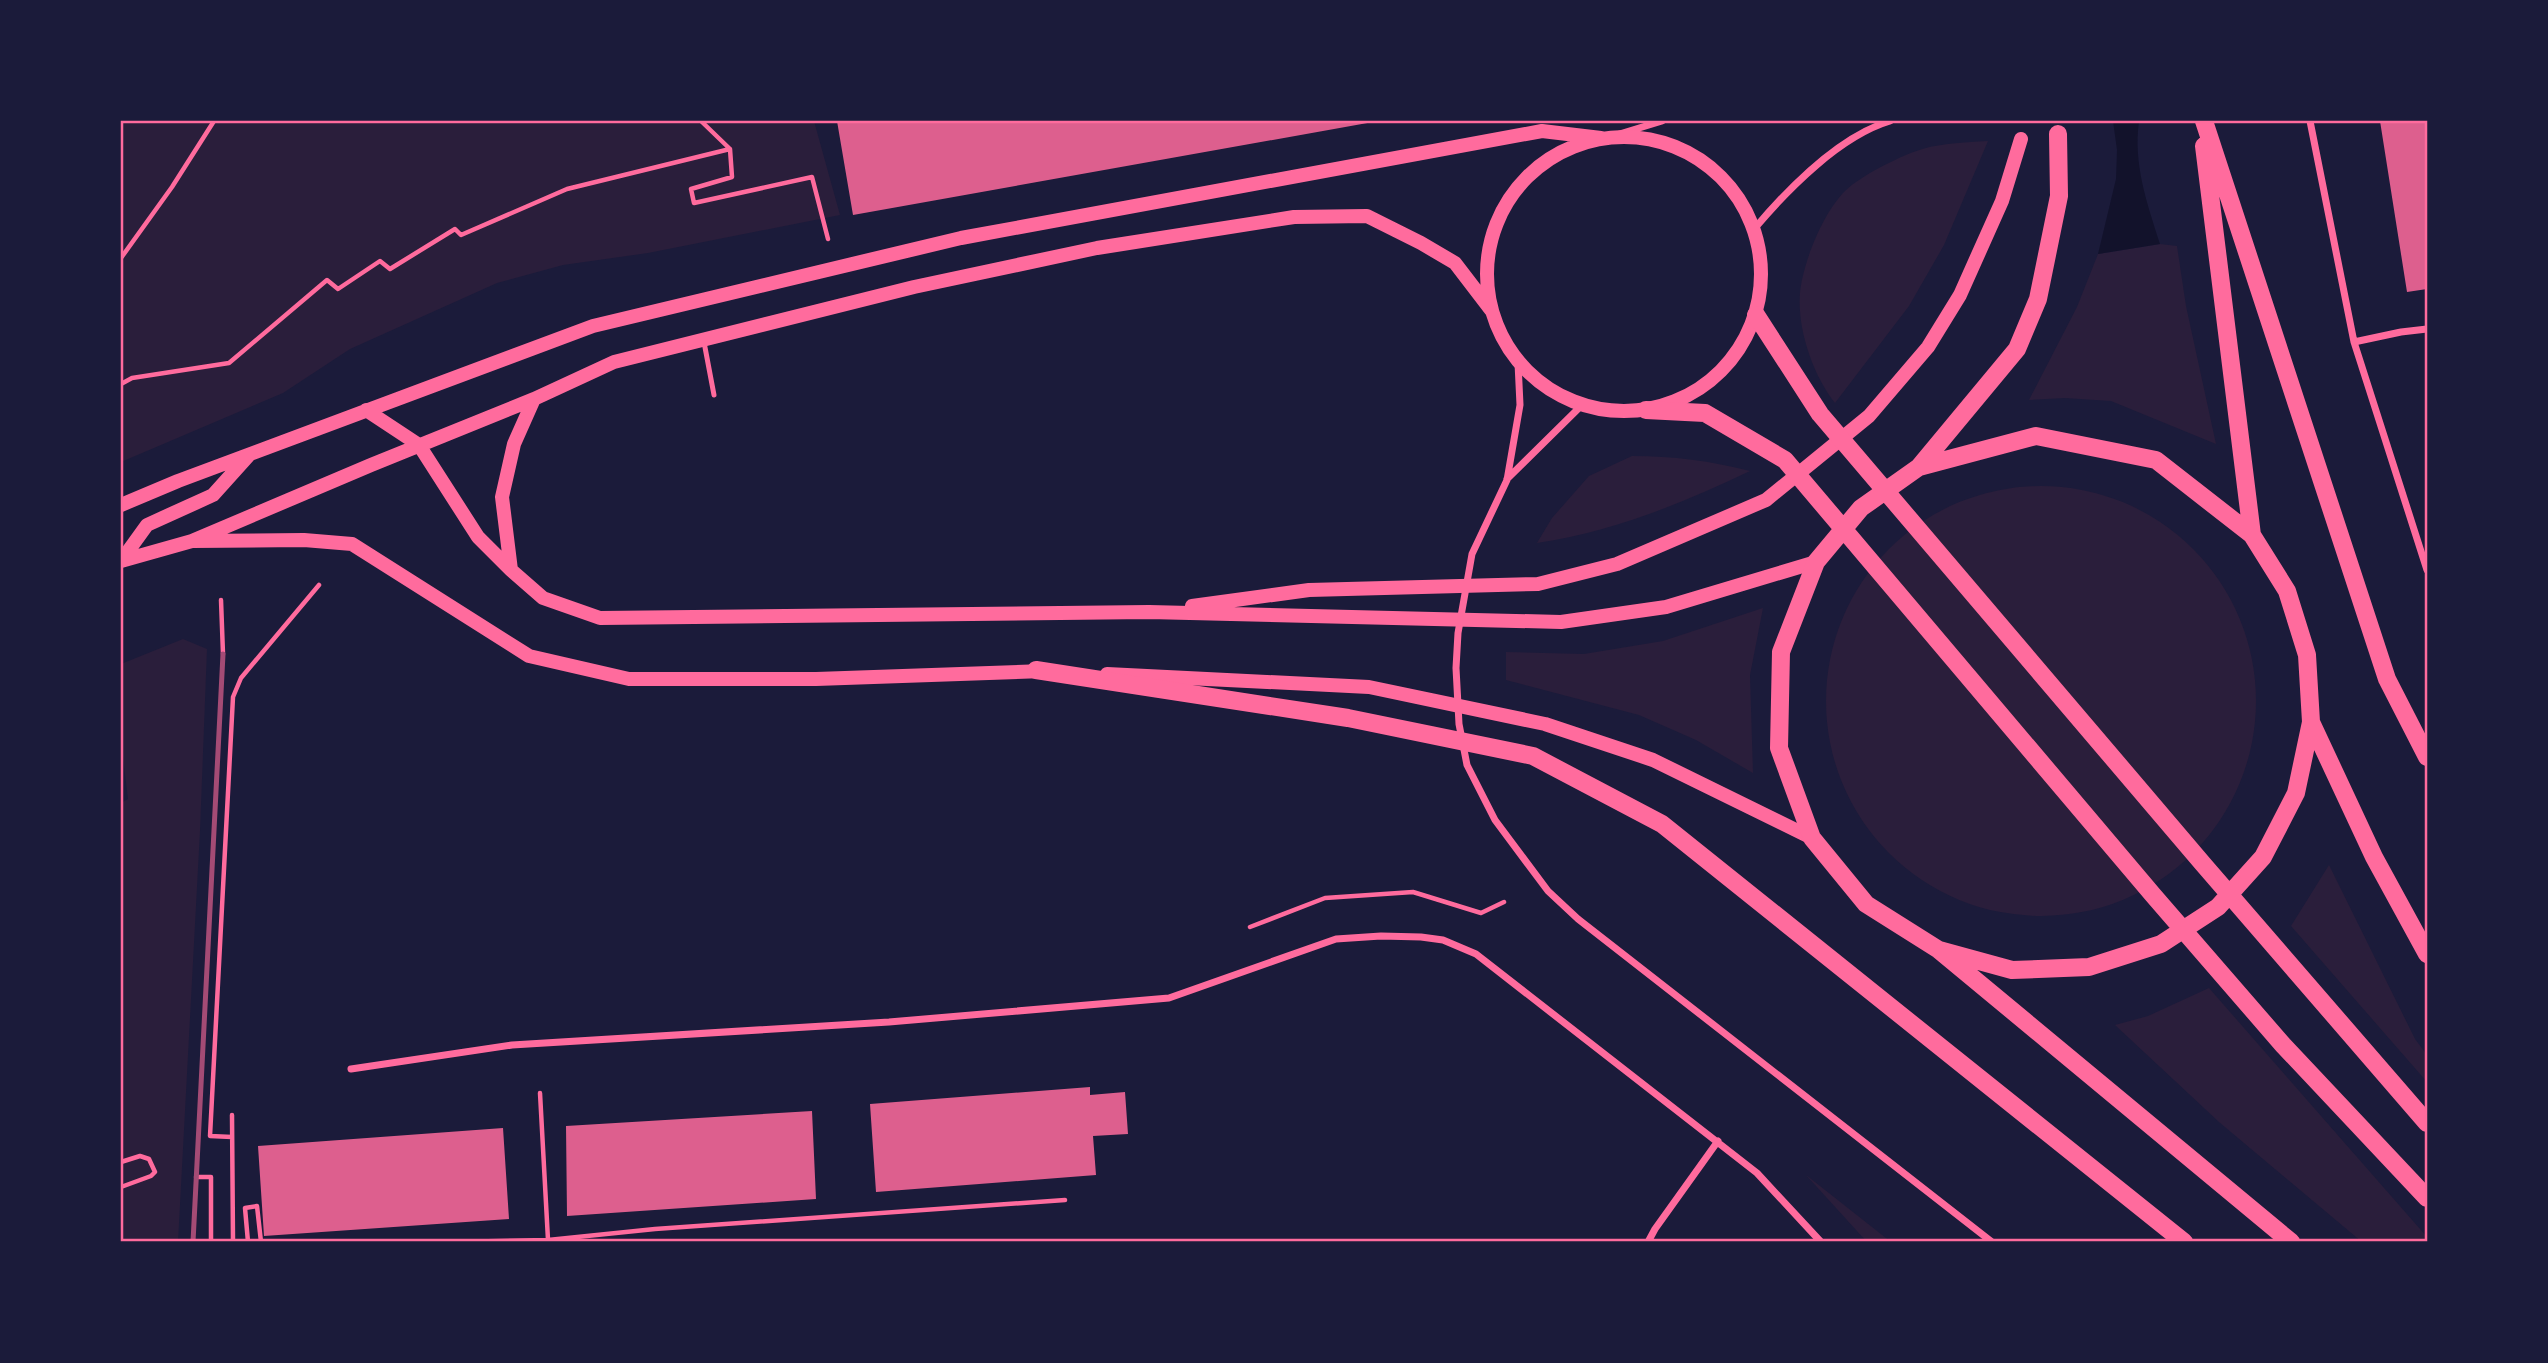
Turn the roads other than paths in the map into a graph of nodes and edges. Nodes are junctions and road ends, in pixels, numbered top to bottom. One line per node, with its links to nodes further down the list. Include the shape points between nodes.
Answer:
1 (1662, 121): 6 (street)
2 (1890, 121): 8 (street, via 1814,167)
3 (2202, 121): 25 (main road); 34 (main road, via 2387,679)
4 (2310, 121): 13 (street)
5 (2058, 134): 22 (main road, via 2059,196 2038,299 2017,349)
6 (1607, 137): 8 (main road, via 1657,140 1699,158 1732,188); 9 (main road, via 1565,150 1533,171 1508,200 1492,235 1486,272); 18 (main road, via 1542,131 961,237 593,326)
7 (2021, 139): 31 (main road, via 1992,224 1960,295 1928,347 1869,416 1766,500 1617,564 1538,584 1309,590)
8 (1755, 228): 10 (main road, via 1762,271)
9 (1491, 310): 12 (main road, via 1454,263 1367,216 1294,217 1084,250); 14 (main road)
10 (1755, 315): 19 (main road, via 1740,349 1715,377 1683,398); 39 (main road, via 1829,424)
11 (2427, 329): 13 (street)
12 (704, 339): 15 (lane); 16 (main road, via 614,362)
13 (2354, 342): 30 (street)
14 (1518, 363): 17 (main road, via 1547,388); 23 (street, via 1520,405)
15 (714, 395)
16 (534, 399): 20 (main road); 29 (main road, via 513,444 502,497)
17 (1582, 405): 19 (main road); 23 (street)
18 (366, 410): 20 (main road); 21 (main road)
19 (1646, 410): 41 (main road, via 1705,413 1785,460 2283,1045)
20 (419, 445): 26 (main road); 29 (main road, via 478,537)
21 (250, 454): 24 (main road); 27 (main road, via 213,495 148,525)
22 (1919, 467): 25 (main road, via 2036,436 2156,460); 28 (main road, via 1861,508)
23 (1507, 480): 44 (street, via 1472,554 1456,668 1467,765 1495,820 1548,891 1614,949)
24 (121, 505)
25 (2252, 535): 33 (main road, via 2287,591 2307,655)
26 (192, 541): 27 (main road); 32 (main road, via 352,544 529,656 629,680 816,679)
27 (121, 562)
28 (1816, 562): 31 (main road, via 1666,607 1561,622); 35 (main road, via 1781,652 1779,734 1779,748)
29 (510, 570): 31 (main road, via 543,598 600,618)
30 (2427, 570)
31 (1149, 612)
32 (1036, 670): 35 (main road, via 1369,687 1545,724 1653,760); 45 (main road, via 1348,718 1533,756 1662,824)
33 (2311, 722): 36 (main road, via 2296,793 2263,857 2218,907 2161,944 2088,967 2025,970); 37 (main road, via 2374,857)
34 (2427, 757)
35 (1812, 838): 36 (main road, via 1866,904)
36 (1939, 950): 46 (main road)
37 (2427, 954)
38 (351, 1069): 40 (street, via 512,1045 888,1022 1169,998 1336,939 1421,937 1443,940 1476,954)
39 (2427, 1123)
40 (1718, 1141): 42 (street); 43 (street, via 1757,1173)
41 (2427, 1198)
42 (1648, 1242)
43 (1821, 1242)
44 (1992, 1242)
45 (2184, 1242)
46 (2291, 1242)

